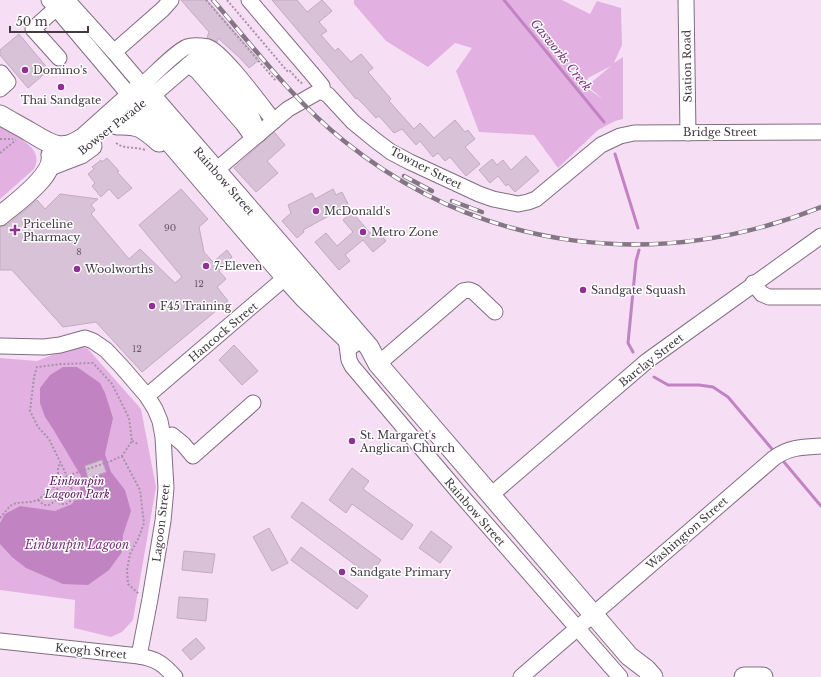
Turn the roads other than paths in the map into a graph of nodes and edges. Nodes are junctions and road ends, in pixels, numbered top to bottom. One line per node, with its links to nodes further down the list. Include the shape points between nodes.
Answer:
1 (171, 0): 5 (street)
2 (248, 0): 9 (street, Towner Street, via 322,86)
3 (686, 0): 13 (street, Station Road)
4 (60, 2): 5 (street, Rainbow Street); 6 (street, via 33,29); 10 (street, Rainbow Street)
5 (114, 52): 10 (street, Rainbow Street)
6 (59, 58)
7 (1, 73): 8 (street, via 8,82)
8 (0, 89)
9 (323, 92): 12 (street, via 318,92 296,104); 17 (street, Towner Street, via 353,122 391,152 479,194 518,204 536,199 601,145)
10 (141, 96): 12 (street, via 179,52 187,47 209,48 227,62); 15 (main road, Bowser Parade); 16 (street, via 194,60 204,60 249,110); 18 (main road, Bowser Parade, via 74,144 65,146); 19 (main road, Rainbow Street); 21 (main road, Rainbow Street)
11 (0, 115): 18 (main road)
12 (274, 120): 16 (street)
13 (688, 132): 14 (street, Bridge Street); 17 (street, Bridge Street, via 634,133)
14 (821, 132)
15 (116, 134): 19 (main road, via 130,124 137,126); 20 (main road, Bowser Parade, via 81,154)
16 (256, 136): 21 (street)
17 (620, 136)
18 (44, 142): 20 (main road, via 50,152)
19 (180, 153): 21 (main road, Rainbow Street)
20 (50, 166): 22 (main road, via 41,180)
21 (209, 176): 24 (main road, Rainbow Street)
22 (0, 216)
23 (821, 236): 25 (street, Barclay Street)
24 (292, 272): 28 (main road, Rainbow Street, via 304,298); 30 (main road, Rainbow Street, via 369,347); 31 (street, Hancock Street)
25 (753, 283): 26 (street, via 762,294 769,297); 35 (street, Barclay Street, via 647,360)
26 (821, 297)
27 (495, 312): 30 (street, via 474,292 463,291)
28 (346, 338): 30 (main road, Rainbow Street, via 364,356); 37 (street, Rainbow Street, via 348,360 352,366)
29 (0, 346): 31 (street, Lagoon Street, via 44,347 85,338 106,350)
30 (378, 364): 35 (main road, Rainbow Street)
31 (147, 396): 39 (street, Lagoon Street, via 160,421 166,488 163,521)
32 (253, 403): 33 (street, via 193,456)
33 (172, 434)
34 (821, 446): 36 (street, Washington Street, via 782,452)
35 (491, 495): 36 (main road, Rainbow Street)
36 (592, 614): 37 (street, Washington Street); 40 (main road, Rainbow Street)
37 (577, 627): 42 (street, Washington Street); 43 (street, Rainbow Street)
38 (0, 641): 39 (street, Keogh Street)
39 (139, 656): 41 (street, Keogh Street, via 159,662)
40 (628, 656): 44 (main road, Rainbow Street); 45 (main road, Rainbow Street)
41 (175, 677)
42 (521, 677)
43 (620, 677)
44 (638, 677)
45 (653, 677)
46 (744, 677): 47 (main road)
47 (763, 677)

